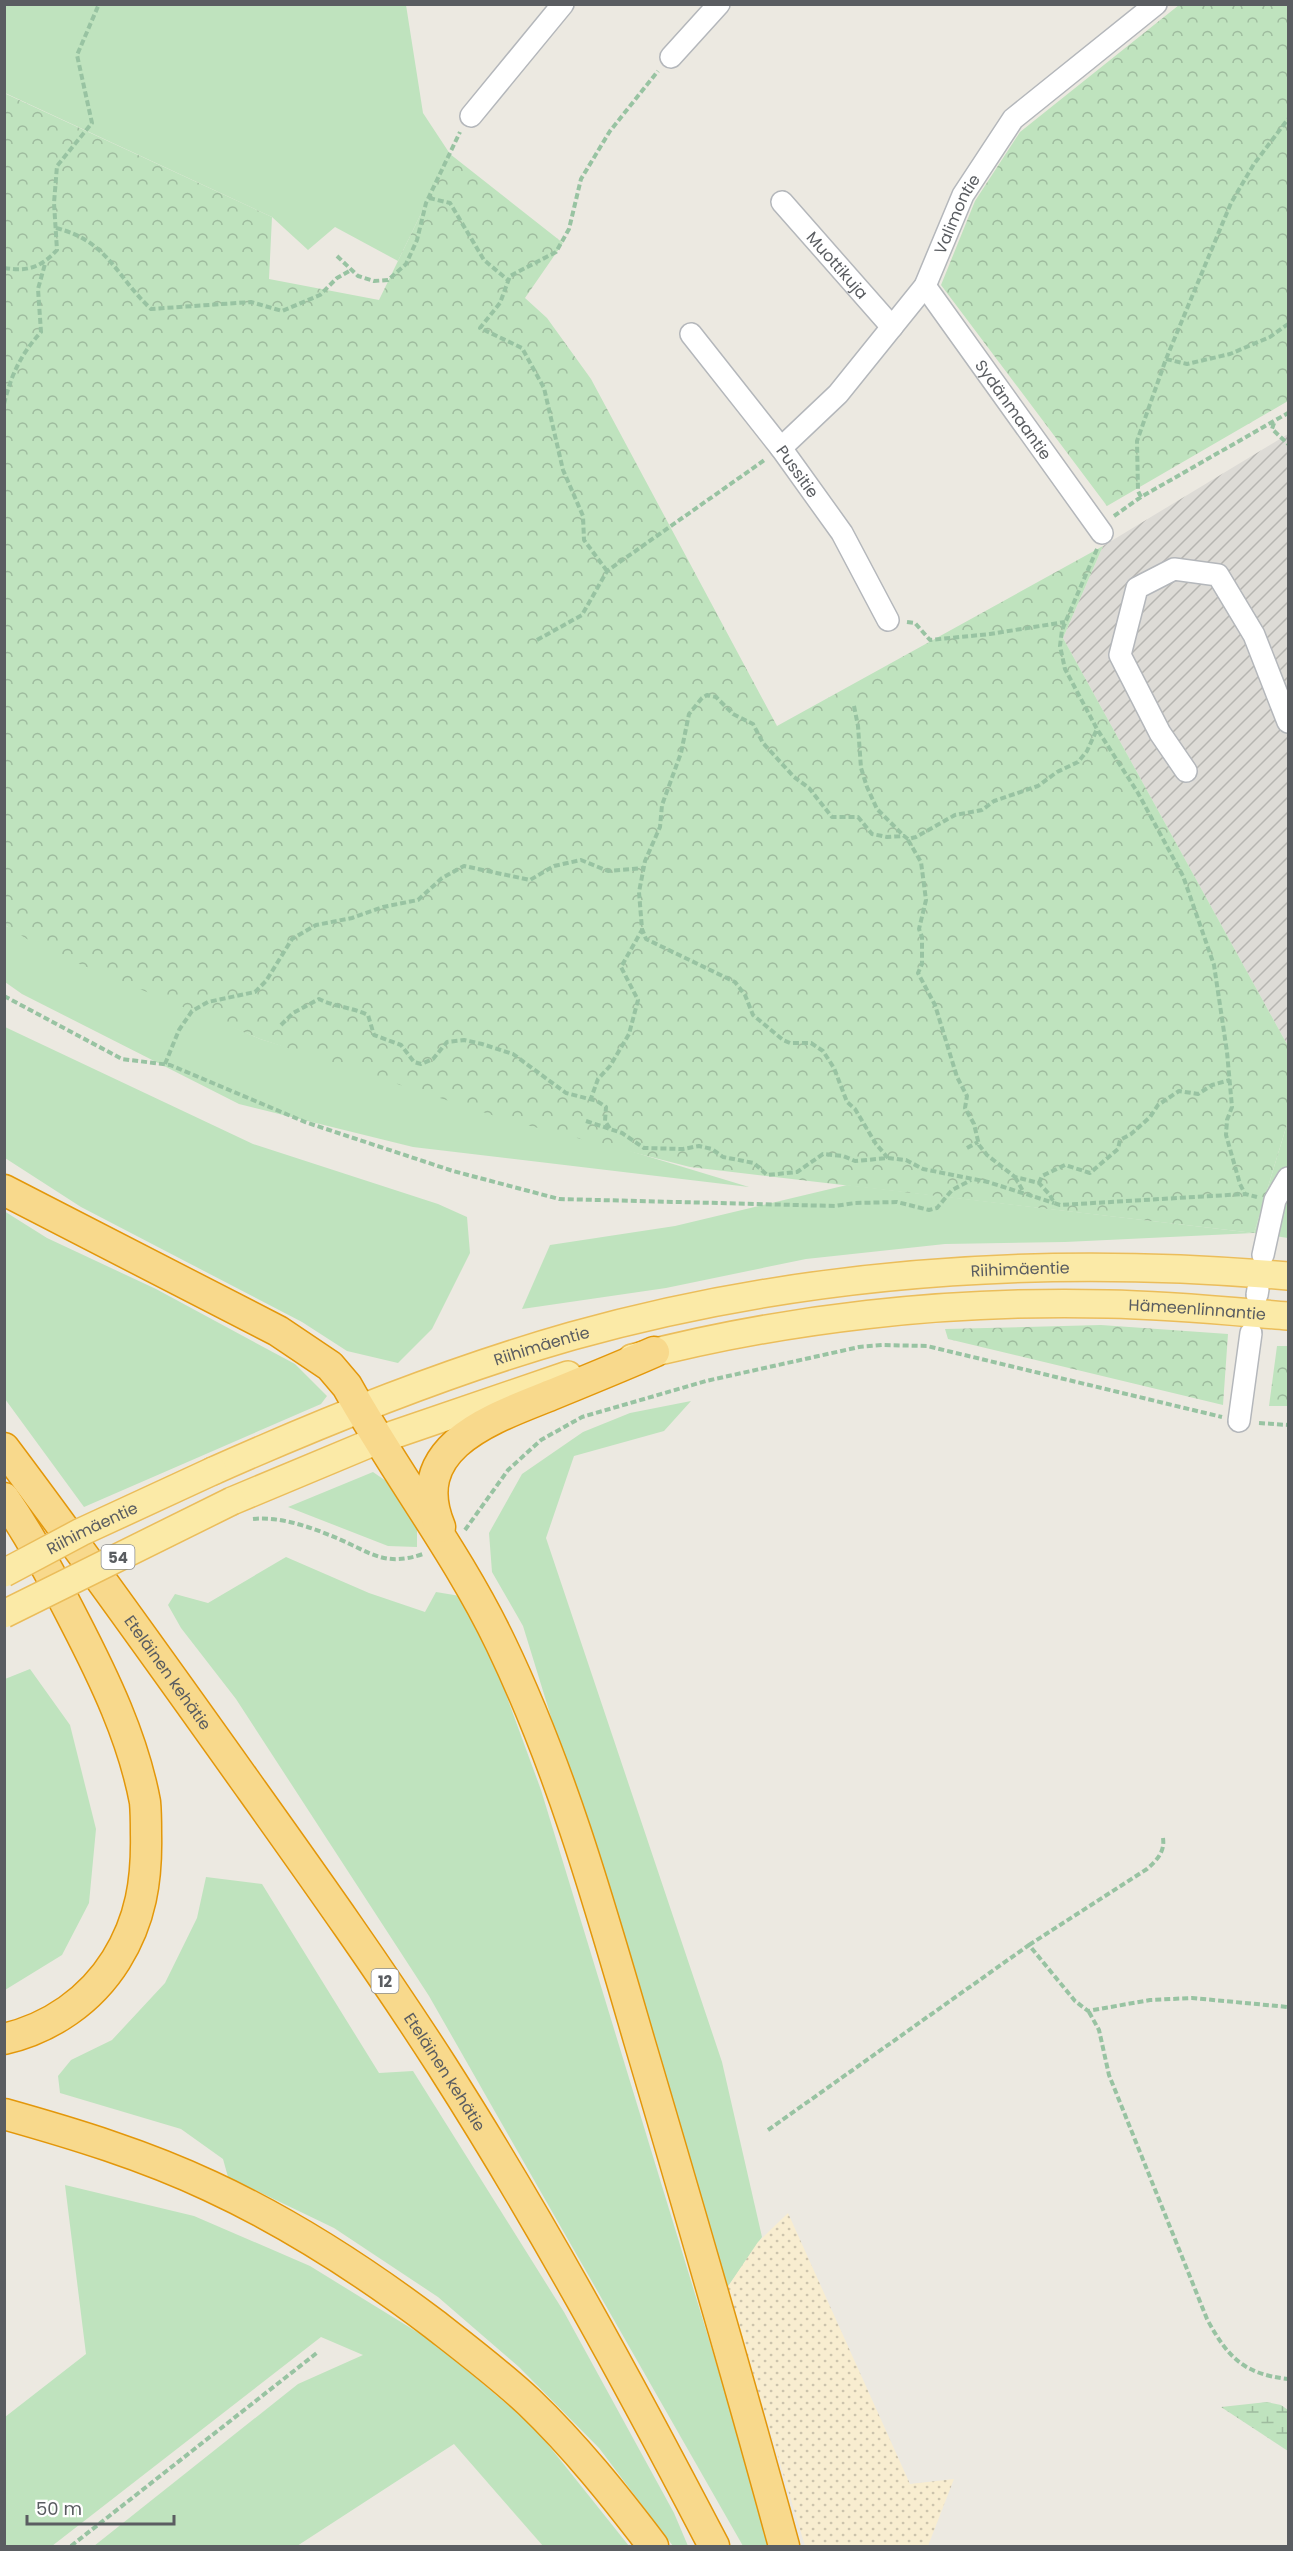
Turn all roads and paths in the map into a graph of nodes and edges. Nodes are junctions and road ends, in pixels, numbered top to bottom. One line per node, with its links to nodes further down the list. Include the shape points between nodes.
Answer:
1 (99, 4): 10 (path, via 77,55 92,123 57,166)
2 (563, 4): 6 (street)
3 (719, 4): 5 (street)
4 (1156, 4): 16 (street, Valimontie, via 1013,119 963,195)
5 (670, 57): 15 (path, via 610,131 581,179 569,229 556,252 510,276)
6 (471, 116): 8 (path, via 455,140)
7 (1288, 119): 20 (path, via 1231,202)
8 (429, 198): 14 (path, via 406,264 388,280 374,281); 15 (path, via 450,203 484,260)
9 (782, 202): 18 (street, Muottikuja)
10 (56, 228): 12 (path, via 57,250); 14 (path, via 76,234 108,257 151,309 251,302 282,311 320,295)
11 (337, 256): 14 (path)
12 (45, 263): 13 (path, via 28,271); 21 (path, via 38,289 41,332 26,349 11,377)
13 (4, 268)
14 (351, 270)
15 (508, 281): 28 (path, via 500,303 480,328 522,348 544,388 563,470 583,516 584,540)
16 (925, 286): 18 (street, Valimontie); 27 (street, Sydänmaantie)
17 (1288, 324): 20 (path, via 1270,337 1230,354 1187,364)
18 (892, 327): 25 (street, Valimontie, via 838,394)
19 (691, 334): 25 (street, Pussitie)
20 (1167, 359): 26 (path, via 1137,441)
21 (4, 404)
22 (1288, 413): 23 (path)
23 (1274, 422): 24 (path, via 1272,429); 26 (path)
24 (1288, 444)
25 (781, 448): 28 (path); 29 (street, Pussitie, via 842,533)
26 (1141, 497): 27 (path, via 1115,515)
27 (1102, 533): 30 (path)
28 (607, 571): 31 (path, via 582,615)
29 (888, 620): 30 (path, via 915,623 930,640)
30 (1065, 622): 34 (path, via 1060,646 1065,669)
31 (537, 640)
32 (854, 706): 36 (path, via 859,757 867,787 877,809)
33 (1288, 719): 35 (street, via 1254,635 1218,575 1174,569 1156,578 1137,588 1120,655 1160,733)
34 (1097, 729): 36 (path, via 1078,762 1038,786 994,801 982,810 955,815 916,837); 42 (path, via 1184,876 1214,965)
35 (1186, 771)
36 (906, 838): 37 (path, via 872,834 858,818 832,818 809,788 763,744 753,724 733,714 716,697 707,695 689,714 681,753 662,805 660,827); 46 (path, via 921,862 926,900 919,929 922,964 918,973 935,1005)
37 (644, 868): 38 (path, via 639,892); 41 (path, via 608,871 581,860 554,866 530,880 464,866 442,878 418,900 316,925 292,939 255,992 208,1002 192,1011)
38 (642, 929): 43 (path, via 621,967 638,1000 629,1034 598,1079); 48 (path, via 650,943 735,982 753,1015 783,1040 811,1043 823,1051 847,1102)
39 (4, 996): 41 (path, via 122,1059)
40 (281, 1025): 43 (path, via 293,1013 319,999 330,1006 368,1015 374,1035 401,1045 414,1062 421,1064 433,1059 447,1042 464,1040 513,1054 561,1090)
41 (165, 1064): 51 (path, via 305,1122 453,1171 559,1199 835,1206 897,1202 929,1210 937,1208 952,1190)
42 (1230, 1080): 52 (path, via 1198,1094 1179,1090 1158,1104 1150,1117 1120,1140 1118,1149 1090,1173 1065,1165 1042,1176); 55 (path, via 1232,1107 1226,1135)
43 (590, 1101): 45 (path, via 606,1107 605,1120)
44 (586, 1121): 45 (path)
45 (611, 1131): 48 (path, via 622,1133 644,1148 712,1149 723,1157 754,1163 767,1175 797,1172 823,1154 855,1161)
46 (978, 1142): 47 (path); 49 (path, via 987,1155)
47 (968, 1148)
48 (888, 1158): 51 (path)
49 (1015, 1177): 52 (path); 54 (path)
50 (1288, 1178): 56 (street)
51 (971, 1180): 54 (path)
52 (1039, 1183): 57 (path)
53 (4, 1190): 63 (highway, via 304,1346 330,1366)
54 (1024, 1193): 57 (path)
55 (1245, 1194): 56 (path); 57 (path, via 1065,1206)
56 (1275, 1200): 58 (street)
57 (1054, 1203)
58 (1263, 1255)
59 (1288, 1276): 63 (main road, Riihimäentie, via 1185,1268 1042,1266 852,1280 738,1299 572,1336)
60 (1288, 1316): 62 (main road, Hämeenlinnantie, via 1107,1304 958,1307 851,1317)
61 (1251, 1333): 64 (street)
62 (654, 1352): 66 (main road, via 504,1395); 70 (highway, via 497,1417 462,1437 438,1466 433,1483 433,1503)
63 (359, 1407): 66 (highway); 71 (main road, Riihimäentie / 54, bridge, via 213,1470)
64 (1239, 1421): 65 (path); 70 (path, via 927,1346 859,1347 706,1381 582,1417 541,1440 508,1470)
65 (1288, 1425)
66 (378, 1440): 69 (main road, 54); 70 (highway)
67 (4, 1448): 84 (highway, Eteläinen kehätie / 12, via 328,1897 443,2067 566,2273)
68 (4, 1498): 77 (highway, via 51,1575 112,1699 132,1752 145,1804 146,1850 140,1907 109,1972 80,2003 59,2017)
69 (237, 1511): 70 (path, via 333,1537 374,1557 406,1558); 72 (main road, 54, bridge)
70 (449, 1549): 85 (highway, via 501,1643 531,1711 594,1888)
71 (4, 1573)
72 (4, 1614)
73 (1163, 1838): 74 (path, via 1164,1847 1147,1869)
74 (1029, 1945): 76 (path, via 1075,2001); 79 (path)
75 (1288, 2007): 76 (path, via 1192,1998)
76 (1089, 2011): 81 (path, via 1099,2030 1109,2074 1212,2328 1243,2367)
77 (4, 2039)
78 (4, 2114): 83 (highway, via 118,2148 201,2182 304,2234 348,2263 472,2353 528,2401 571,2445)
79 (768, 2130)
80 (318, 2352): 82 (path)
81 (1288, 2379)
82 (70, 2547)
83 (653, 2547)
84 (714, 2547)
85 (784, 2547)

